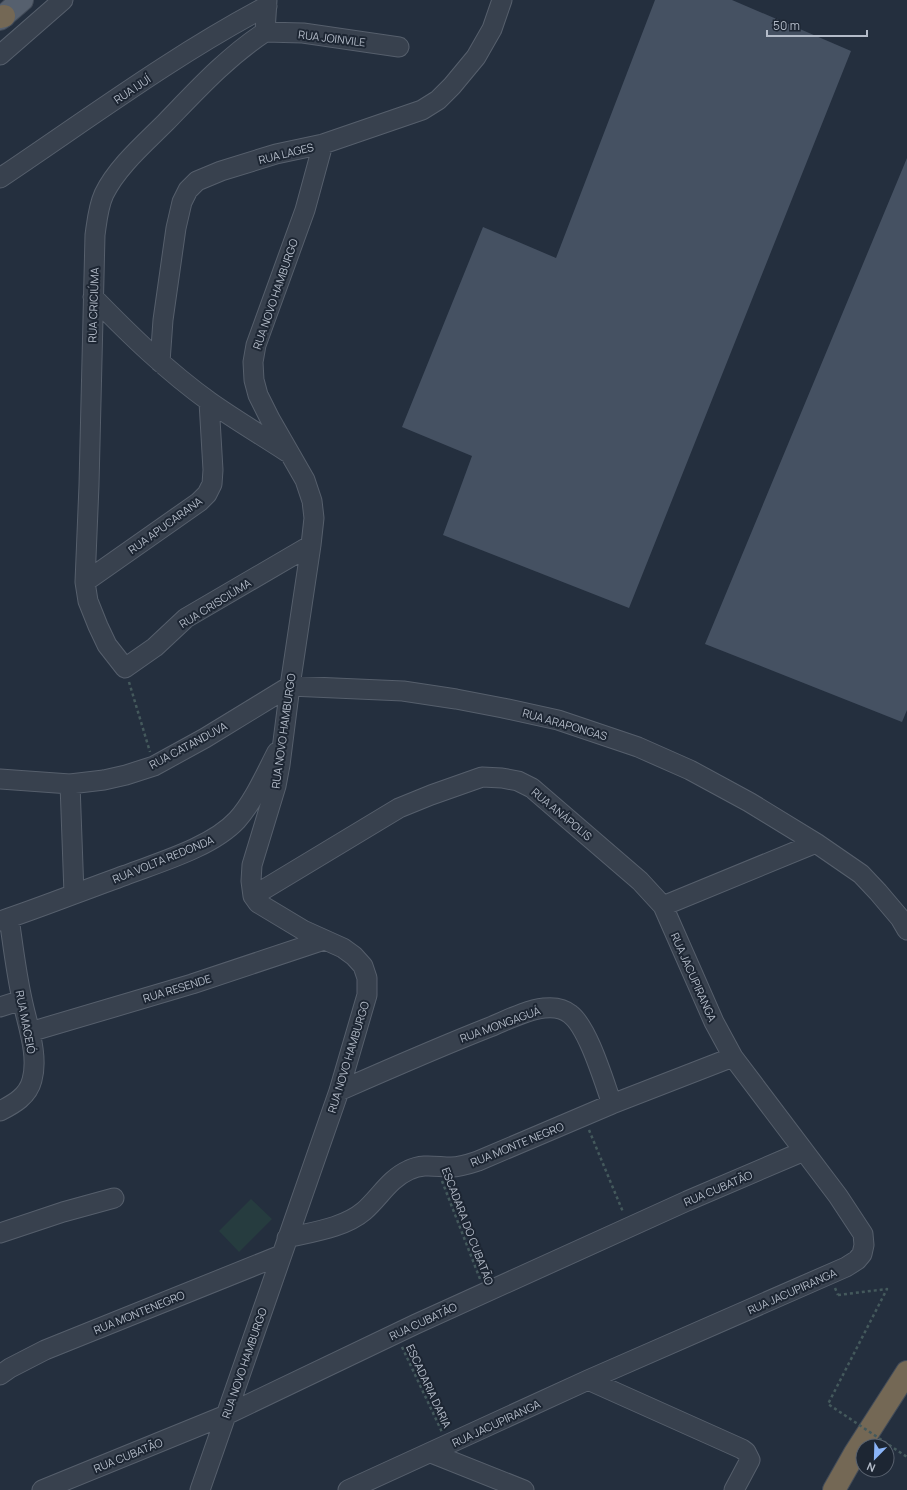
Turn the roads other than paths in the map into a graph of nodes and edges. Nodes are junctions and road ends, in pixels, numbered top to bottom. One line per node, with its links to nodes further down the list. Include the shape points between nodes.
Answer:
1 (22, 0): 5 (main road)
2 (63, 0): 8 (street)
3 (502, 0): 9 (street, RUA LAGES, via 492,29 476,57 438,100 422,110)
4 (267, 3): 6 (street); 10 (street, RUA IJUÍ, via 189,51)
5 (1, 17)
6 (265, 32): 7 (street, RUA JOINVILE, via 303,33); 11 (street, RUA CRICIÚMA, via 245,45 205,82 135,152 109,184 99,208 95,235)
7 (399, 47)
8 (0, 55)
9 (323, 144): 12 (street, RUA LAGES, via 276,154 221,171 197,182 188,190 182,202 176,228 163,320); 14 (street, RUA NOVO HAMBURGO, via 305,210 256,345 253,362 258,395)
10 (0, 178)
11 (93, 297): 12 (street); 16 (street, RUA CRICIÚMA)
12 (160, 362): 13 (street)
13 (209, 402): 14 (street); 16 (street, RUA APUCARANA, via 213,470 208,494)
14 (290, 453): 15 (street, RUA NOVO HAMBURGO, via 305,480 312,501 314,518)
15 (311, 545): 17 (street, RUA CRISCIÚMA, via 186,618 156,647); 18 (street, RUA NOVO HAMBURGO)
16 (85, 582): 17 (street, RUA CRICIÚMA, via 88,601 98,626 107,645)
17 (125, 668)
18 (290, 686): 19 (street, RUA NOVO HAMBURGO); 21 (street, RUA CATANDUVA, via 154,766 104,780); 22 (street, RUA ARAPONGAS, via 403,691 558,720 638,747 690,770)
19 (283, 742): 23 (street, RUA VOLTA REDONDA, via 237,820 221,835 163,861); 24 (street, RUA NOVO HAMBURGO, via 276,786 252,865)
20 (0, 779): 21 (street, RUA CATANDUVA)
21 (70, 784): 23 (street)
22 (816, 843): 25 (street); 27 (street, RUA ARAPONGAS, via 861,874 900,918)
23 (74, 894): 26 (street, RUA VOLTA REDONDA)
24 (253, 896): 25 (street, RUA ANÁPOLIS, via 399,808 482,777 518,781 532,788 640,881); 28 (street, RUA NOVO HAMBURGO, via 258,903 272,912)
25 (663, 906): 32 (street, RUA JACUPIRANGA, via 714,1022)
26 (4, 919): 29 (street, RUA MACEIÓ)
27 (907, 930)
28 (324, 940): 31 (street, RUA RESENDE, via 192,984); 33 (street, RUA NOVO HAMBURGO, via 354,956 363,966 368,978 367,995)
29 (22, 1000): 30 (street); 31 (street, RUA MACEIÓ)
30 (0, 1007)
31 (30, 1032): 35 (street, RUA MACEIÓ, via 34,1068 32,1082 13,1105)
32 (733, 1056): 34 (street, RUA MONTE NEGRO); 36 (street, RUA JACUPIRANGA)
33 (339, 1091): 34 (street, RUA MONGAGUÁ, via 465,1036 530,1012 555,1008 569,1013 581,1025); 39 (street, RUA NOVO HAMBURGO)
34 (612, 1104): 39 (street, RUA MONTE NEGRO, via 465,1166 422,1166 411,1169 401,1174 364,1210 352,1218)
35 (0, 1111)
36 (804, 1151): 42 (street, RUA JACUPIRANGA, via 838,1196 862,1234 864,1245 857,1260); 43 (street, RUA CUBATÃO, via 687,1201)
37 (114, 1198): 38 (street)
38 (0, 1233)
39 (284, 1247): 41 (street, RUA MONTENEGRO, via 45,1350); 43 (street, RUA NOVO HAMBURGO)
40 (907, 1372): 50 (highway)
41 (0, 1375)
42 (588, 1380): 44 (street, RUA JACUPIRANGA); 49 (street, via 746,1452 750,1460)
43 (226, 1415): 45 (street, RUA CUBATÃO); 46 (street, RUA NOVO HAMBURGO)
44 (431, 1453): 47 (street, RUA JACUPIRANGA); 48 (street)
45 (42, 1490)
46 (200, 1490)
47 (348, 1490)
48 (524, 1490)
49 (734, 1490)
50 (834, 1490)

